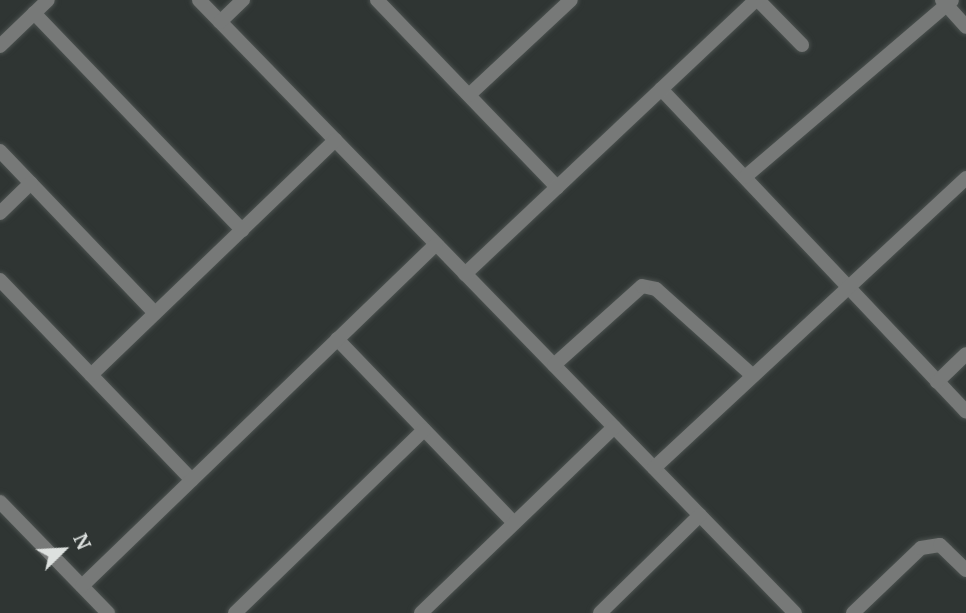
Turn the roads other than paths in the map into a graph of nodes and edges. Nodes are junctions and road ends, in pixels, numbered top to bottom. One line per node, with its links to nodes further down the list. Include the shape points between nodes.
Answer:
1 (48, 0): 8 (street)
2 (199, 0): 9 (street)
3 (243, 0): 9 (street)
4 (377, 0): 14 (street)
5 (570, 0): 14 (street)
6 (757, 0): 11 (street); 13 (street)
7 (946, 2): 10 (street); 17 (street)
8 (34, 13): 12 (street); 22 (street)
9 (220, 22): 15 (street)
10 (966, 27)
11 (802, 45)
12 (0, 46)
13 (662, 89): 17 (street); 20 (street)
14 (469, 95): 20 (street)
15 (335, 140): 22 (street); 23 (street)
16 (0, 151): 19 (street)
17 (745, 177): 26 (street)
18 (966, 177): 26 (street)
19 (31, 183): 21 (street); 27 (street)
20 (557, 187): 24 (street)
21 (0, 213)
22 (242, 230): 27 (street)
23 (436, 243): 24 (street); 28 (street)
24 (465, 274): 30 (street)
25 (0, 280): 31 (street)
26 (848, 287): 32 (street); 33 (street)
27 (155, 313): 31 (street)
28 (337, 339): 36 (street); 38 (street)
29 (966, 354): 33 (street)
30 (554, 365): 32 (street, via 642,286 656,289); 35 (street)
31 (91, 375): 38 (street)
32 (753, 376): 37 (street)
33 (937, 382): 34 (street)
34 (966, 412)
35 (614, 427): 37 (street); 41 (street)
36 (424, 430): 41 (street); 45 (street)
37 (654, 468): 40 (street)
38 (192, 480): 43 (street)
39 (0, 502): 43 (street)
40 (700, 516): 47 (street); 48 (street)
41 (514, 523): 46 (street)
42 (966, 570): 49 (street, via 940,545 921,548)
43 (82, 586): 44 (street)
44 (108, 613)
45 (235, 613)
46 (421, 613)
47 (600, 613)
48 (795, 613)
49 (853, 613)

